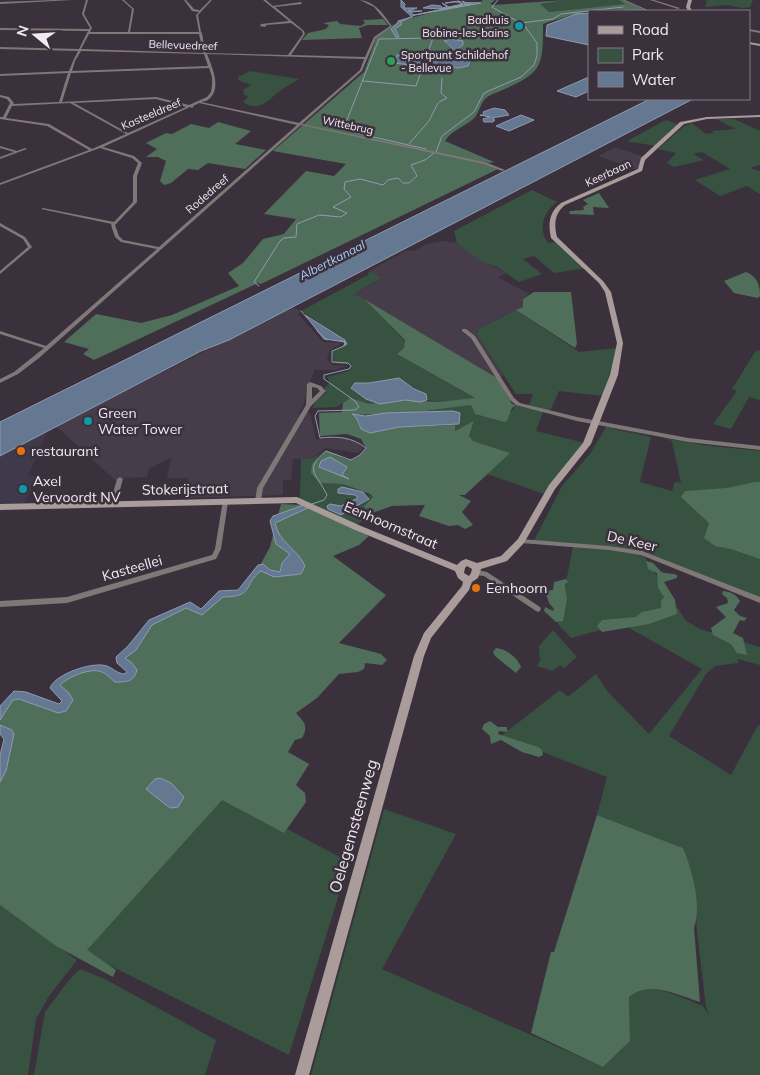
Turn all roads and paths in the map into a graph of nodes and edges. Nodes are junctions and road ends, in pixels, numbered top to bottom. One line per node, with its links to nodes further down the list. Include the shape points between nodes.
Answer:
1 (71, 0): 10 (street)
2 (87, 0): 19 (street, via 83,14)
3 (123, 0): 20 (street, via 133,9)
4 (185, 0): 15 (street)
5 (211, 0): 15 (street)
6 (264, 0): 12 (street)
7 (361, 0): 28 (street, Rodedreef, via 375,6 391,26 375,38)
8 (623, 0): 14 (street)
9 (651, 0): 13 (street)
10 (0, 3)
11 (298, 4): 12 (street)
12 (273, 7): 16 (street)
13 (679, 8)
14 (647, 10)
15 (198, 11): 21 (street, Kasteeldreef)
16 (292, 22): 17 (street); 27 (street, via 304,34)
17 (265, 26)
18 (0, 29): 19 (street)
19 (90, 32): 20 (street); 25 (street)
20 (129, 32): 21 (street)
21 (201, 33): 26 (street, Kasteeldreef)
22 (750, 43): 23 (street)
23 (760, 45)
24 (0, 48): 25 (street, Bellevuedreef)
25 (79, 50): 26 (street, Bellevuedreef); 30 (street)
26 (205, 54): 27 (street, Bellevuedreef); 29 (street, Kasteeldreef)
27 (289, 56): 28 (street, Bellevuedreef)
28 (366, 58): 40 (street, Rodedreef, via 358,72)
29 (210, 67): 30 (street); 35 (street, Kasteeldreef, via 212,92)
30 (70, 72): 31 (street); 33 (street)
31 (0, 75)
32 (0, 96): 36 (street, via 8,98)
33 (61, 100): 34 (street); 36 (street)
34 (70, 102): 37 (street, via 156,98); 41 (street)
35 (200, 103): 37 (street, Kasteeldreef); 40 (street, Wittebrug)
36 (11, 105): 39 (street)
37 (192, 107): 41 (street, Kasteeldreef)
38 (760, 116): 60 (street, Keerbaan, via 707,118 682,124 643,159 640,170 565,203 554,214 554,236 606,288 619,338 614,375)
39 (2, 118): 45 (street, via 51,126)
40 (300, 124): 48 (street, Wittebrug); 53 (street, Rodedreef)
41 (128, 134): 43 (street, Kasteeldreef)
42 (0, 147): 46 (street)
43 (100, 147): 45 (street, Kasteeldreef); 51 (street, via 140,163 135,176 135,202)
44 (25, 149): 46 (street)
45 (92, 150): 49 (street, Kasteeldreef)
46 (15, 151): 47 (street)
47 (0, 158)
48 (503, 170)
49 (0, 184)
50 (43, 209): 51 (street)
51 (114, 223): 53 (street, via 112,228 120,239)
52 (0, 224): 54 (street, via 24,238 30,247)
53 (160, 248): 57 (street, Rodedreef)
54 (0, 273)
55 (464, 330): 60 (street, via 480,346 513,401)
56 (0, 332): 57 (street)
57 (47, 348): 58 (street, Rodedreef, via 26,367)
58 (0, 381)
59 (309, 405): 63 (street, via 260,488)
60 (596, 423): 61 (street, via 688,440); 68 (street, via 585,448 557,479)
61 (760, 448)
62 (120, 479): 65 (street)
63 (258, 501): 64 (street, Stokerijstraat); 66 (street, Stokerijstraat, via 304,502)
64 (225, 502): 65 (street, Stokerijstraat); 72 (street, Kasteellei, via 214,557 66,600)
65 (113, 504): 67 (street, Stokerijstraat)
66 (313, 506): 70 (street, Eenhoornstraat)
67 (0, 507)
68 (521, 541): 69 (street, via 504,559); 71 (street, De Keer, via 642,553)
69 (477, 570): 70 (street, via 474,577); 70 (street, via 466,564); 73 (street)
70 (463, 575): 74 (street, Oelegemsteenweg, via 459,596 427,636 418,656)
71 (760, 600)
72 (0, 604)
73 (538, 609)
74 (302, 1075)

